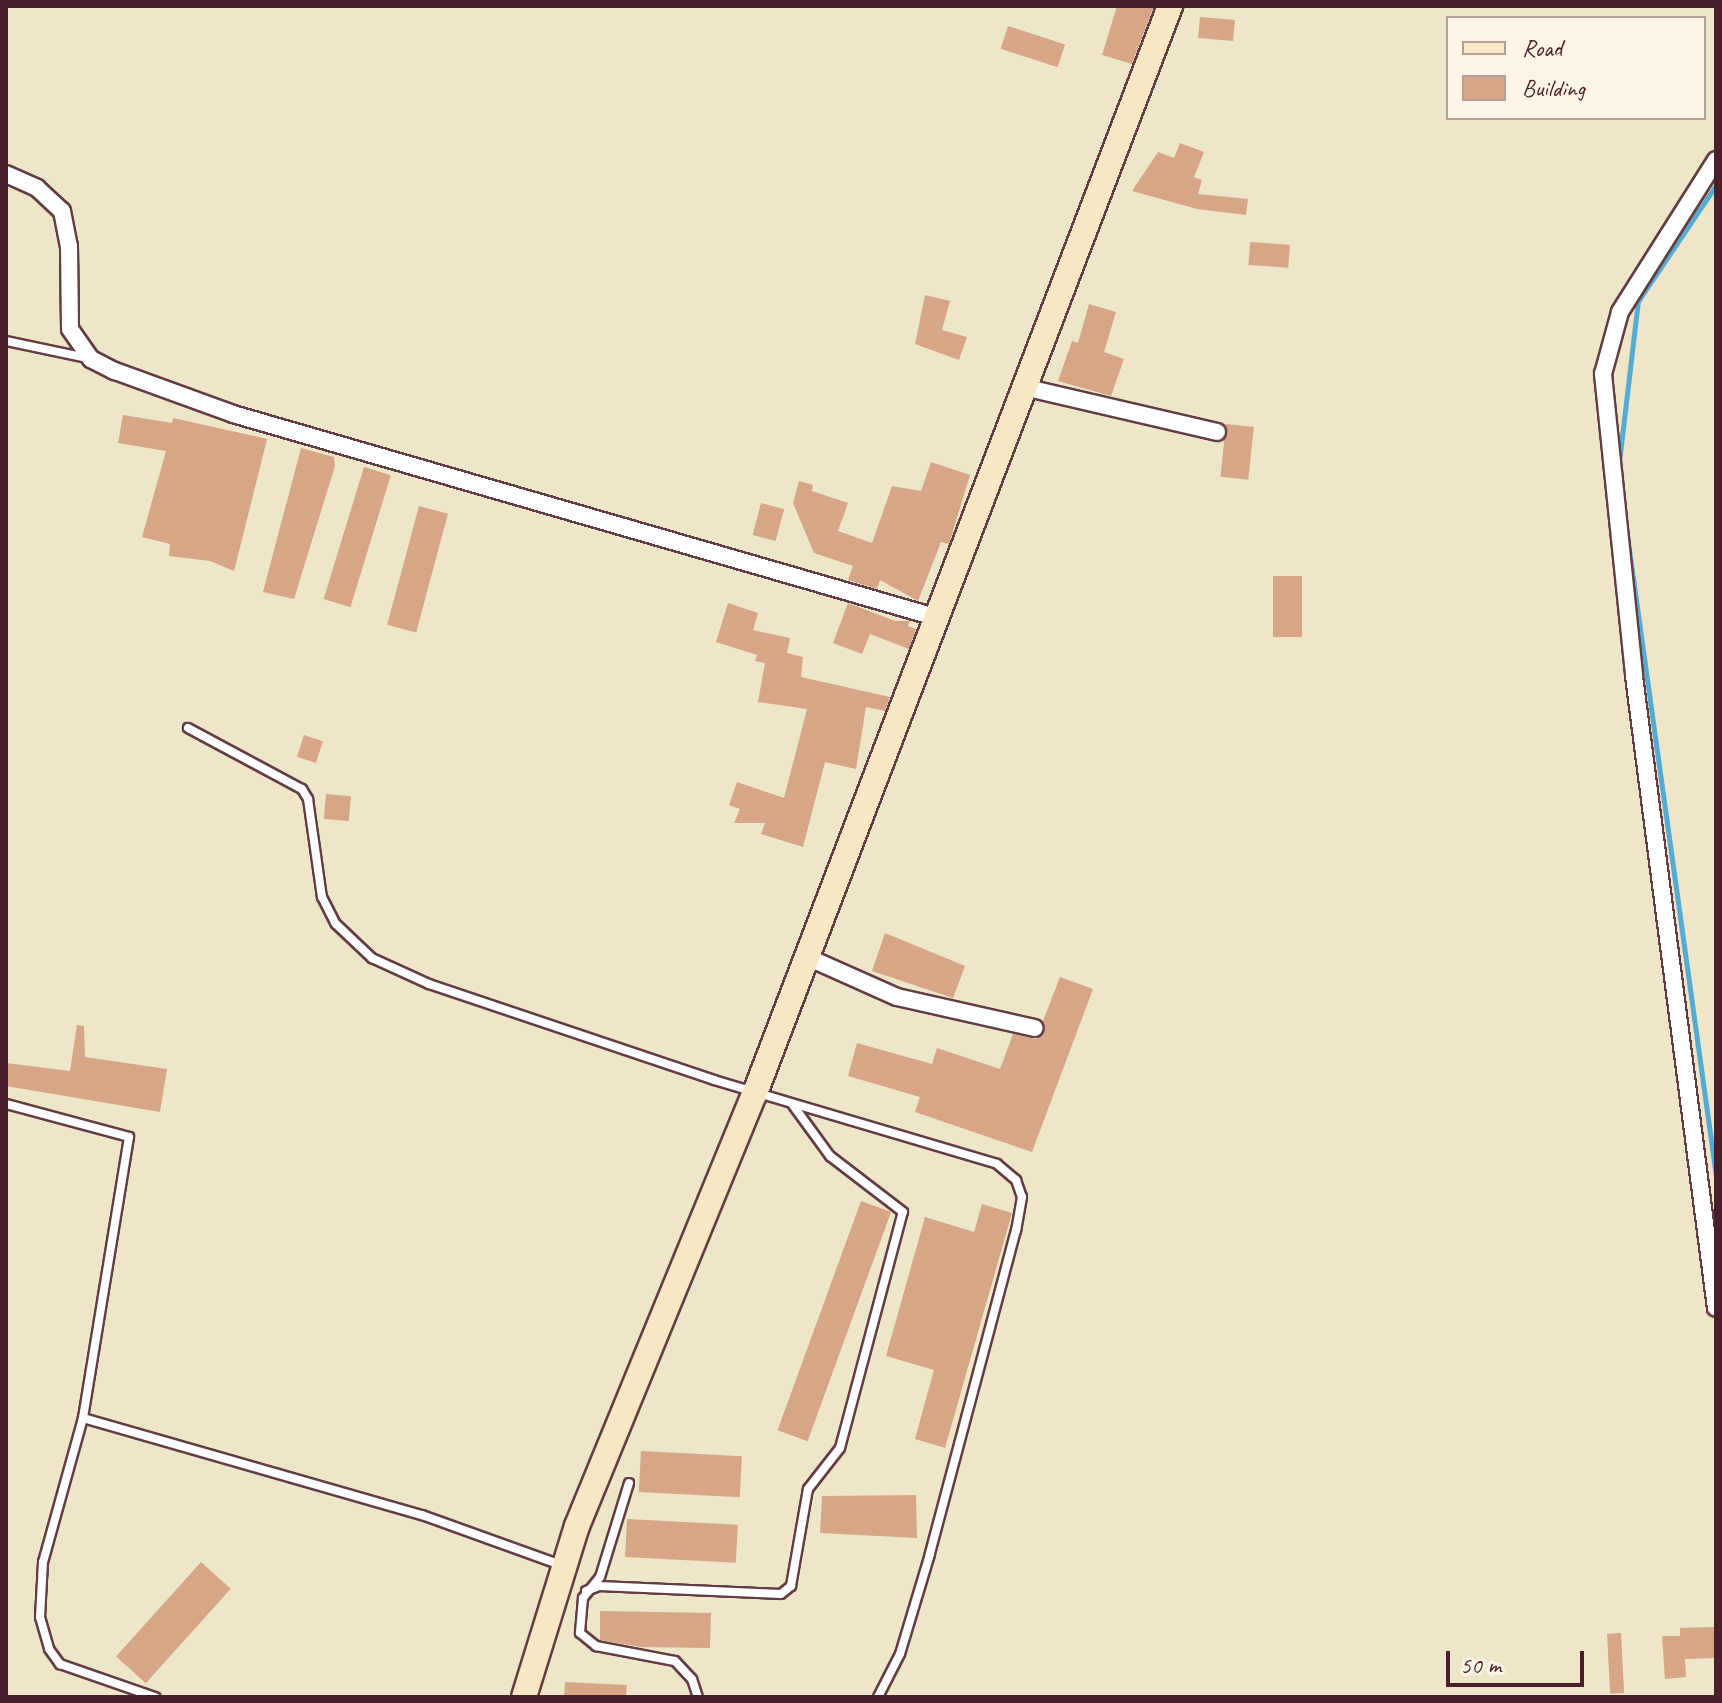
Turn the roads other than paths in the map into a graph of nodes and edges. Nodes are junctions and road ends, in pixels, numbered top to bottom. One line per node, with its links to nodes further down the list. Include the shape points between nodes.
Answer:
1 (1170, 6): 6 (street)
2 (1716, 160): 15 (street, via 1620,312 1603,374 1634,676)
3 (6, 174): 5 (street, via 37,188 62,211 69,246 70,329)
4 (6, 341): 5 (lane)
5 (91, 359): 8 (street, via 233,414)
6 (1028, 388): 7 (street); 8 (street)
7 (1217, 432)
8 (935, 617): 10 (street)
9 (188, 728): 12 (lane, via 302,789 308,799 322,897 354,946 429,984)
10 (807, 957): 11 (street, via 897,997); 12 (street)
11 (1035, 1028)
12 (755, 1093): 14 (lane); 18 (street)
13 (6, 1104): 16 (lane, via 129,1137)
14 (792, 1104): 19 (lane, via 830,1156 903,1212 840,1448 808,1489 791,1586 781,1594 599,1586); 23 (lane, via 997,1164 1016,1180 1022,1197 930,1554 900,1654)
15 (1716, 1308)
16 (83, 1418): 18 (lane, via 422,1515); 20 (lane, via 43,1562 40,1617 49,1649 60,1664)
17 (629, 1483): 19 (lane, via 600,1577)
18 (562, 1566): 21 (street)
19 (586, 1591): 22 (lane, via 580,1618 585,1640 675,1661 692,1679)
20 (155, 1697)
21 (524, 1697)
22 (698, 1697)
23 (878, 1697)

